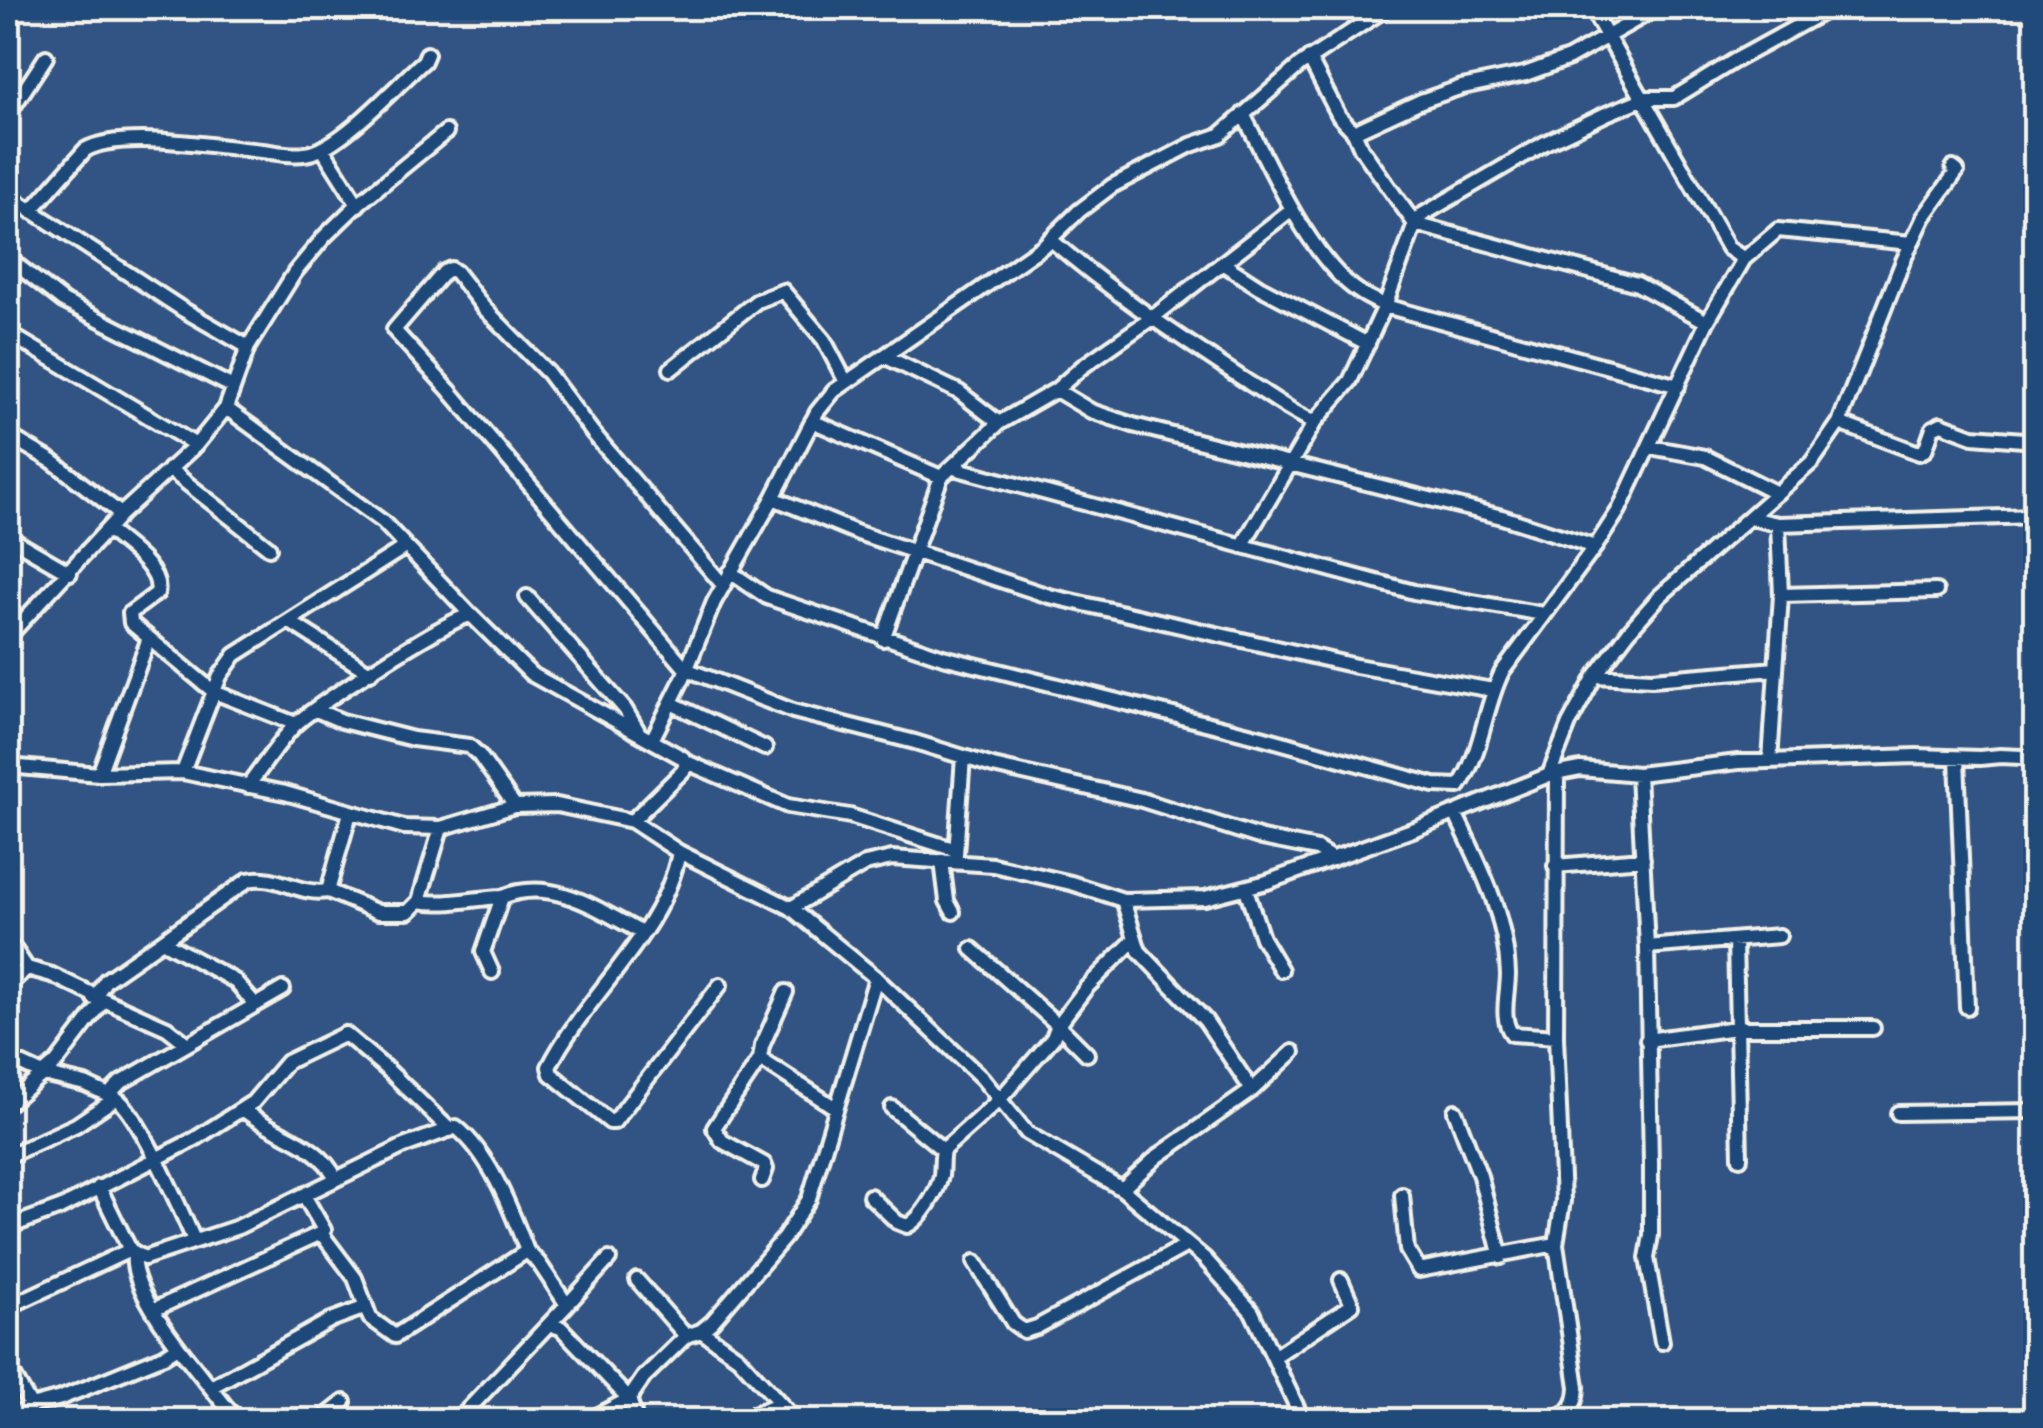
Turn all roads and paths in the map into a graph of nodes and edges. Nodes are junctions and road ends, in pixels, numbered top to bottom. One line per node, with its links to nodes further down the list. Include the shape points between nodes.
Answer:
1 (1388, 8): 8 (street)
2 (1590, 8): 5 (street)
3 (1657, 8): 5 (street)
4 (1827, 10): 9 (street, via 1674,98)
5 (1606, 37): 9 (street); 13 (street, via 1569,58 1421,101)
6 (426, 54): 14 (street)
7 (46, 57): 11 (street)
8 (1309, 58): 10 (street); 13 (street)
9 (1645, 98): 20 (street, via 1544,143); 24 (street, via 1728,248)
10 (1244, 114): 18 (street); 21 (street, via 1220,135 1112,186)
11 (8, 115)
12 (446, 132): 17 (street)
13 (1354, 132): 20 (street)
14 (322, 148): 17 (street); 19 (street, via 302,155 140,139 92,145)
15 (1953, 168): 22 (street, via 1957,172)
16 (8, 195): 19 (street)
17 (358, 205): 31 (street, via 295,272)
18 (1292, 209): 25 (street); 26 (street, via 1334,269)
19 (31, 211): 31 (street)
20 (1415, 224): 26 (street); 28 (street, via 1638,284)
21 (1050, 238): 27 (street); 32 (street)
22 (1912, 244): 24 (street, via 1778,230); 42 (street)
23 (8, 258): 36 (street, via 63,301)
24 (1744, 259): 28 (street)
25 (1222, 263): 27 (street); 30 (street)
26 (1386, 306): 30 (street); 35 (street)
27 (1152, 318): 37 (street); 40 (street)
28 (1707, 322): 35 (street)
29 (8, 334): 45 (street)
30 (1368, 344): 40 (street, via 1350,381)
31 (248, 348): 36 (street)
32 (886, 357): 34 (street); 41 (street, via 959,392)
33 (671, 369): 34 (street, via 757,301 783,291 824,340)
34 (846, 382): 39 (street)
35 (1678, 386): 46 (street)
36 (232, 387): 38 (street)
37 (1056, 390): 41 (street); 47 (street, via 1133,426)
38 (226, 408): 45 (street); 60 (street, via 342,489)
39 (812, 421): 50 (street); 52 (street)
40 (1315, 422): 47 (street)
41 (999, 423): 49 (street)
42 (1838, 424): 44 (street, via 1919,453 1941,424 1973,436); 51 (street, via 1812,462)
43 (8, 435): 53 (street)
44 (2036, 441)
45 (196, 445): 48 (street)
46 (1650, 447): 51 (street, via 1705,457); 61 (street)
47 (1288, 466): 59 (street); 61 (street, via 1502,517)
48 (169, 468): 53 (street); 62 (street)
49 (954, 468): 50 (street); 59 (street)
50 (942, 477): 63 (street)
51 (1776, 493): 55 (street)
52 (773, 498): 63 (street); 65 (street)
53 (121, 514): 57 (street)
54 (2036, 516): 56 (street)
55 (1752, 518): 56 (street); 78 (street, via 1660,596)
56 (1778, 524): 67 (street)
57 (109, 530): 64 (street); 73 (street, via 158,581 157,592 129,619)
58 (8, 537): 64 (street)
59 (1242, 546): 69 (street, via 1414,592)
60 (405, 547): 70 (street); 71 (street)
61 (1595, 547): 69 (street)
62 (268, 548)
63 (915, 553): 74 (street); 79 (street, via 1049,596)
64 (70, 573): 72 (street)
65 (727, 579): 74 (street); 76 (street); 76 (street, via 456,272 444,272 394,330)
66 (1936, 591): 67 (street)
67 (1781, 595): 75 (street)
68 (527, 597): 84 (street)
69 (1543, 614): 79 (street)
70 (471, 615): 77 (street); 84 (street, via 531,674)
71 (290, 622): 77 (street); 80 (street, via 236,654)
72 (8, 636)
73 (149, 638): 80 (street); 93 (street)
74 (883, 639): 97 (street, via 1434,785)
75 (1776, 668): 78 (street, via 1652,679); 89 (street)
76 (686, 669): 81 (street); 86 (street, via 793,711)
77 (370, 672): 82 (street)
78 (1595, 676): 94 (street)
79 (1493, 690): 97 (street)
80 (214, 692): 83 (street); 92 (street)
81 (671, 704): 84 (street); 85 (street)
82 (316, 710): 83 (street); 98 (street, via 413,739 469,746)
83 (296, 724): 96 (street)
84 (646, 736): 88 (street)
85 (765, 748)
86 (963, 758): 104 (street); 105 (street, via 1142,800)
87 (1957, 758): 89 (street); 90 (street); 133 (street)
88 (684, 761): 101 (street, via 683,771); 104 (street, via 788,806 850,816)
89 (1770, 761): 95 (street)
90 (2036, 762)
91 (8, 766): 93 (street)
92 (183, 772): 93 (street); 96 (street)
93 (99, 774)
94 (1553, 774): 95 (street); 99 (street); 107 (street)
95 (1638, 774): 106 (street)
96 (248, 786): 100 (street)
97 (1459, 786): 99 (street)
98 (514, 806): 101 (street, via 557,805); 102 (street)
99 (1461, 811): 105 (street); 137 (street, via 1499,914 1508,972 1506,1026 1512,1034)
100 (350, 813): 102 (street, via 404,827); 109 (street)
101 (632, 822): 103 (street)
102 (441, 828): 111 (street)
103 (679, 852): 113 (street); 115 (street, via 665,898)
104 (952, 858): 112 (street); 113 (street, via 865,864); 114 (street, via 947,901)
105 (1333, 859): 108 (street)
106 (1643, 859): 107 (street); 120 (street)
107 (1555, 866): 137 (street)
108 (1246, 889): 112 (street, via 1184,901); 124 (street, via 1262,938)
109 (328, 891): 111 (street, via 378,912 408,912); 119 (street, via 310,894 262,876 248,880)
110 (502, 897): 111 (street); 115 (street, via 546,890 581,899); 125 (street, via 483,952)
111 (419, 900)
112 (1123, 900): 117 (street)
113 (791, 908): 126 (street)
114 (953, 912)
115 (642, 932): 127 (street, via 549,1067 610,1122)
116 (1779, 936): 118 (street)
117 (1135, 938): 134 (street); 145 (street, via 1139,951 1206,1020)
118 (1735, 940): 120 (street); 135 (street)
119 (162, 941): 131 (street, via 106,980); 132 (street, via 234,981)
120 (1647, 947): 138 (street)
121 (972, 949): 134 (street)
122 (15, 950): 123 (street)
123 (27, 968): 129 (street); 131 (street)
124 (1282, 970)
125 (492, 972)
126 (876, 978): 147 (street); 149 (street)
127 (720, 985)
128 (283, 989): 132 (street)
129 (8, 992)
130 (786, 992): 143 (street)
131 (99, 999): 139 (street); 144 (street)
132 (254, 1003): 139 (street)
133 (1967, 1007)
134 (1058, 1025): 141 (street); 147 (street)
135 (1736, 1028): 136 (street); 138 (street); 158 (street)
136 (1872, 1028)
137 (1556, 1037): 170 (street, via 1563,1201)
138 (1646, 1040): 186 (street, via 1646,1258)
139 (186, 1043): 146 (street, via 120,1083)
140 (1293, 1052): 145 (street)
141 (1086, 1054)
142 (8, 1058): 144 (street)
143 (760, 1059): 149 (street); 161 (street, via 714,1128 722,1141 764,1164)
144 (43, 1074): 146 (street); 148 (street)
145 (1252, 1090): 163 (street)
146 (113, 1097): 157 (street, via 76,1125); 159 (street, via 124,1104)
147 (999, 1100): 156 (street); 163 (street, via 1027,1133)
148 (8, 1104)
149 (834, 1107): 184 (street, via 809,1200 784,1238)
150 (892, 1108): 156 (street)
151 (242, 1109): 155 (street, via 287,1062 345,1034); 159 (street); 160 (street, via 324,1158)
152 (1455, 1111): 174 (street)
153 (2036, 1111): 154 (street)
154 (1898, 1112)
155 (450, 1130): 160 (street); 172 (street, via 456,1127 469,1138)
156 (943, 1150): 165 (street, via 935,1191 914,1223 896,1222)
157 (8, 1156)
158 (1740, 1158)
159 (156, 1161): 162 (street); 169 (street)
160 (336, 1179): 166 (street)
161 (762, 1180)
162 (99, 1187): 167 (street); 173 (street)
163 (1122, 1189): 171 (street)
164 (1402, 1195): 174 (street, via 1407,1250 1419,1270)
165 (870, 1196)
166 (305, 1197): 168 (street, via 324,1230); 169 (street)
167 (8, 1227)
168 (320, 1234): 180 (street, via 355,1278); 182 (street)
169 (194, 1240): 173 (street, via 144,1258)
170 (1556, 1244): 174 (street); 204 (street, via 1577,1402)
171 (1188, 1245): 176 (street, via 1024,1331); 188 (street, via 1242,1299)
172 (526, 1251): 179 (street); 180 (street, via 395,1336)
173 (132, 1252): 181 (street); 182 (street, via 132,1268)
174 (1501, 1257)
175 (609, 1259): 179 (street)
176 (975, 1262)
177 (637, 1280): 185 (street)
178 (1341, 1280): 188 (street, via 1352,1305)
179 (566, 1305): 183 (street)
180 (366, 1307): 190 (street)
181 (8, 1308)
182 (153, 1310): 187 (street)
183 (549, 1324): 191 (street, via 562,1328); 198 (street)
184 (700, 1331): 185 (street); 193 (street, via 738,1357)
185 (686, 1336): 191 (street)
186 (1662, 1342)
187 (178, 1347): 190 (street); 194 (street)
188 (1275, 1356): 203 (street)
189 (8, 1366): 194 (street)
190 (211, 1387): 196 (street)
191 (630, 1400): 199 (street); 200 (street)
192 (344, 1402): 197 (street)
193 (780, 1403): 201 (street); 202 (street)
194 (30, 1406): 195 (street)
195 (8, 1419)
196 (236, 1420)
197 (321, 1420)
198 (458, 1420)
199 (589, 1420)
200 (636, 1420)
201 (740, 1420)
202 (795, 1420)
203 (1303, 1420)
204 (1549, 1420)

